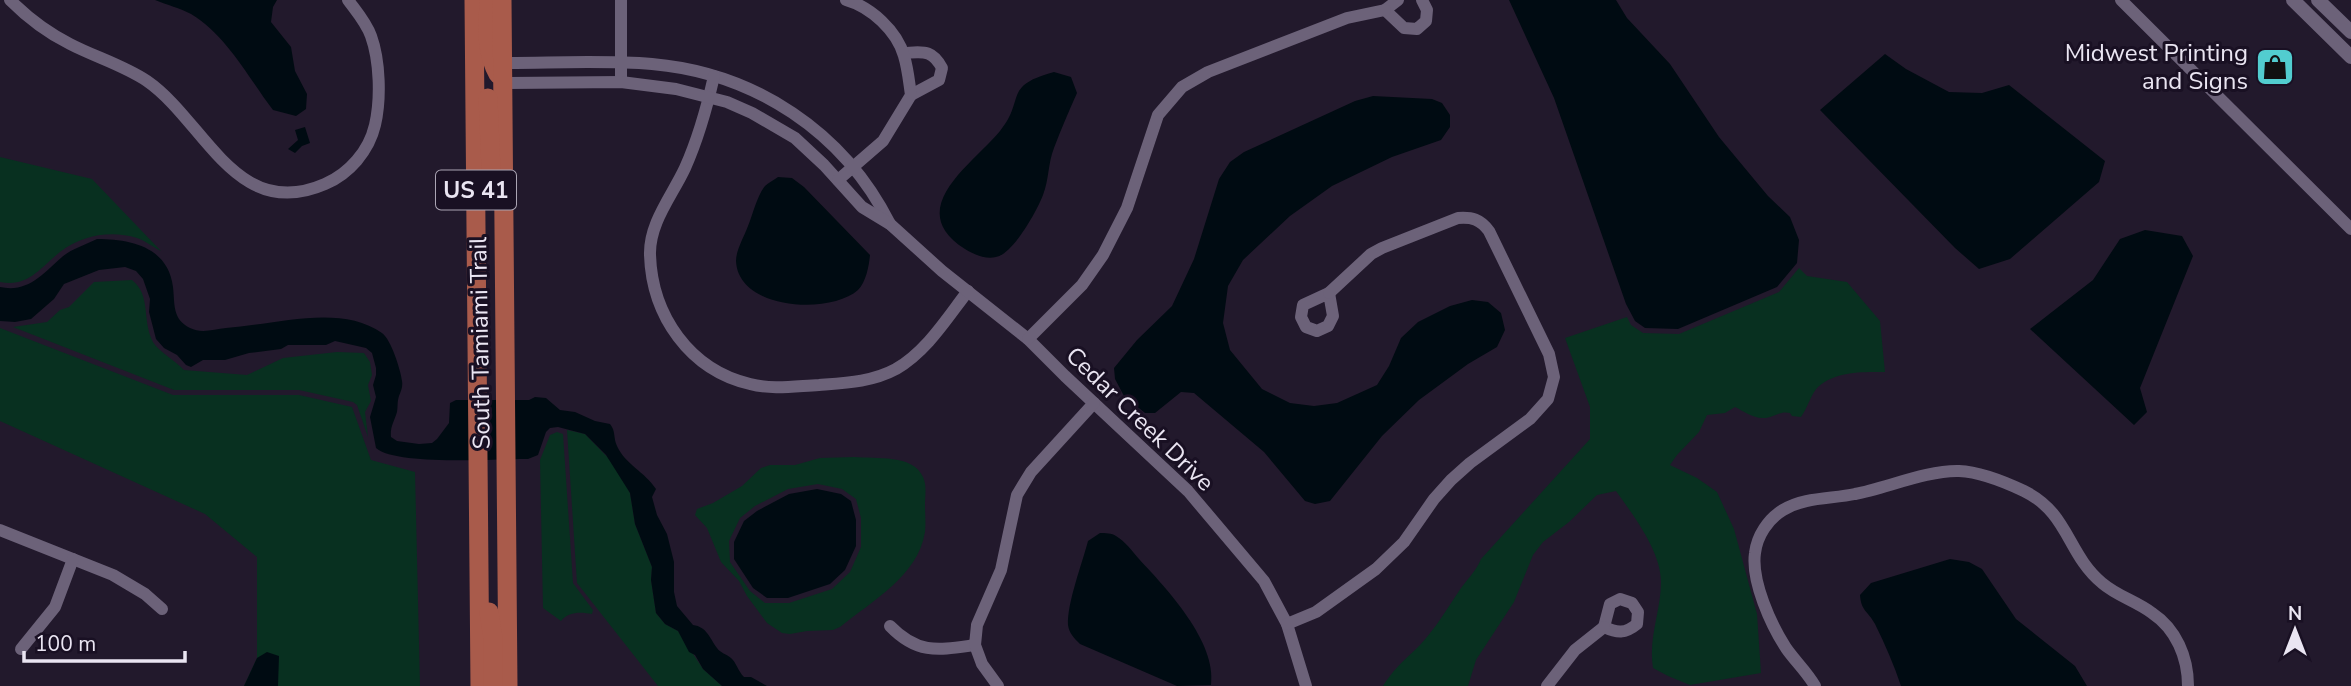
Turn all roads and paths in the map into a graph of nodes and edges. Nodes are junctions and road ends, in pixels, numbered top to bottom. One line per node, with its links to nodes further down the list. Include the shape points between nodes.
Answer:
1 (10, 0): 2 (street, via 50,33 155,87 239,177 266,189 292,192 318,187 348,169 365,150 376,125 374,48 365,23)
2 (348, 0)
3 (474, 0): 20 (main road, South Tamiami Trail / US 41)
4 (489, 0): 22 (main road, via 488,46)
5 (502, 0): 17 (main road, South Tamiami Trail / US 41)
6 (621, 0): 18 (street)
7 (846, 0): 15 (street, via 875,15)
8 (1398, 0): 13 (street)
9 (1422, 0): 13 (street, via 1426,21 1417,29 1405,28)
10 (2121, 0): 28 (street)
11 (2293, 0): 16 (street)
12 (2318, 0): 14 (street)
13 (1385, 10): 32 (street, via 1347,18 1208,72 1182,87 1158,115 1127,208 1103,255 1082,285)
14 (2351, 32)
15 (904, 53): 23 (street); 23 (street, via 926,52 942,68 939,80)
16 (2351, 57)
17 (503, 62): 18 (street, Cedar Creek Drive); 22 (main road, South Tamiami Trail / US 41)
18 (621, 62): 19 (street, Cedar Creek Drive); 21 (street)
19 (714, 76): 24 (street); 25 (street, Cedar Creek Drive, via 794,112)
20 (475, 78): 29 (main road, via 485,83 488,92 490,183); 35 (main road, South Tamiami Trail / US 41)
21 (621, 82): 22 (street, Cedar Creek Drive); 24 (street, Cedar Creek Drive)
22 (503, 83): 29 (main road, South Tamiami Trail / US 41)
23 (911, 94): 25 (street, via 883,141)
24 (709, 97): 26 (street, Cedar Creek Drive, via 775,125 805,146); 30 (street, via 686,166 650,242 662,312 676,337 694,355 732,378 762,387 869,379 896,369 918,353)
25 (854, 168): 26 (street); 27 (street, Cedar Creek Drive)
26 (838, 180): 27 (street, Cedar Creek Drive, via 862,207)
27 (890, 224): 30 (street, Cedar Creek Drive)
28 (2351, 229)
29 (504, 253): 45 (main road, South Tamiami Trail / US 41)
30 (968, 291): 32 (street, Cedar Creek Drive)
31 (1329, 293): 38 (street, via 1360,262 1382,248 1458,218 1481,221 1549,354 1554,377 1541,410 1451,480 1386,561 1316,612)
32 (1028, 339): 33 (street, Cedar Creek Drive)
33 (1094, 403): 38 (street, Cedar Creek Drive, via 1188,491 1257,570); 41 (street, via 1023,483 1001,570 977,625)
34 (0, 530): 36 (street)
35 (479, 546): 43 (main road, South Tamiami Trail / US 41); 44 (main road, via 493,638)
36 (73, 559): 37 (street, via 128,583); 42 (street, via 55,607)
37 (162, 609)
38 (1287, 624): 47 (street, Cedar Creek Drive)
39 (890, 626): 41 (street, via 900,636 936,651)
40 (1604, 627): 48 (street, via 1575,650)
41 (975, 645): 46 (street)
42 (21, 649)
43 (480, 686)
44 (493, 686)
45 (508, 686)
46 (998, 686)
47 (1306, 686)
48 (1547, 686)
49 (1815, 686): 50 (street, via 1786,648 1760,589 1755,552 1765,528 1793,505 1961,471 1986,476 2044,503 2092,574 2151,612 2171,631 2185,661)
50 (2189, 686)

